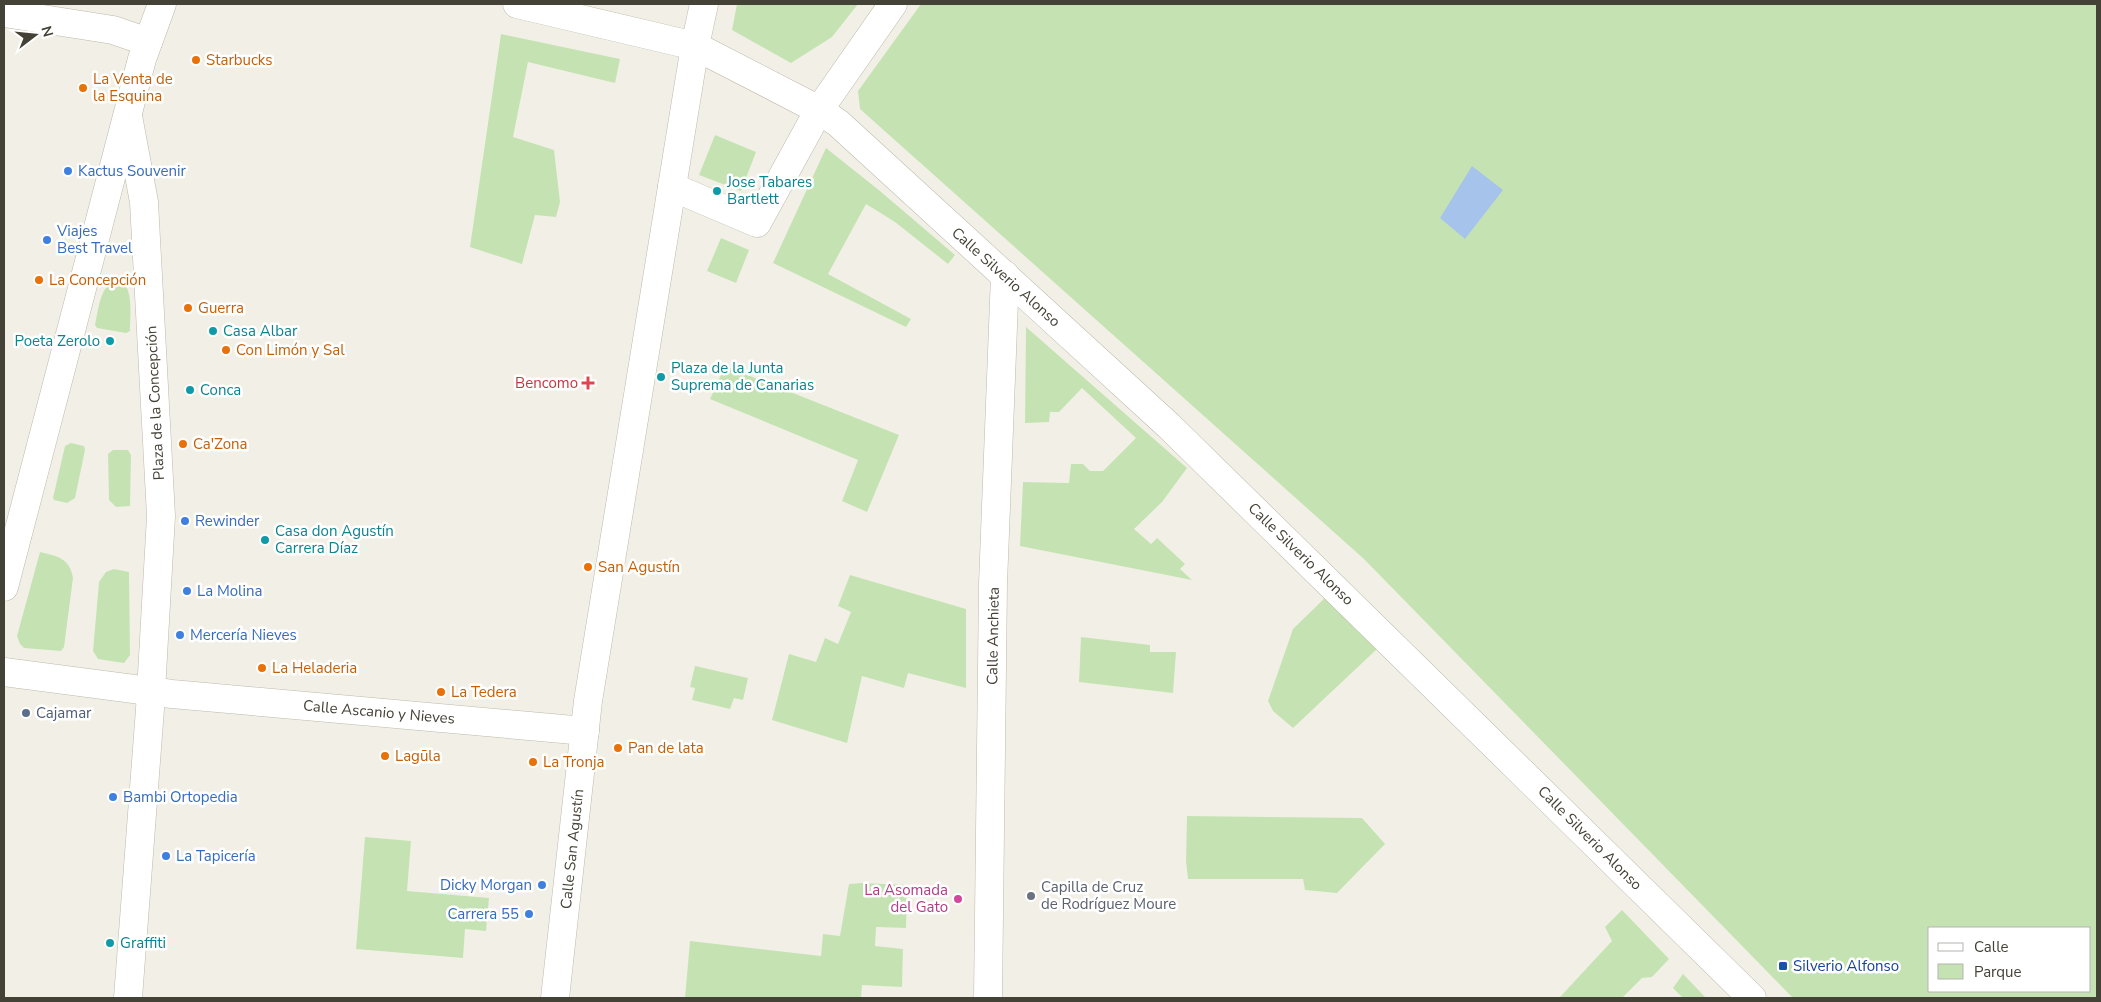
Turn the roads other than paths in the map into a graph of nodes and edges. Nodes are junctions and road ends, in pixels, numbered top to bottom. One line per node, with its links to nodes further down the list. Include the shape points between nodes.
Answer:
1 (162, 4): 6 (street, Plaza de la Concepción)
2 (517, 4): 7 (street, Calle Silverio Alonso)
3 (704, 4): 7 (street, Calle San Agustín)
4 (893, 4): 9 (street)
5 (4, 13): 6 (street, via 114,30)
6 (148, 42): 8 (street, Plaza de la Concepción)
7 (695, 46): 9 (street, Calle Silverio Alonso); 10 (street, Calle San Agustín)
8 (128, 116): 12 (street, Plaza de la Concepción); 14 (street, Plaza de la Concepción, via 144,202 161,516)
9 (828, 117): 10 (street, via 757,222); 11 (street, Calle Silverio Alonso)
10 (672, 187): 15 (street, Calle San Agustín)
11 (1004, 275): 18 (street, Calle Anchieta, via 993,584); 19 (street, Calle Silverio Alonso, via 1176,433)
12 (4, 587)
13 (4, 672): 14 (street)
14 (158, 698): 15 (street, Calle Ascanio y Nieves); 16 (street, Plaza de la Concepción)
15 (585, 730): 17 (street, Calle San Agustín)
16 (128, 998)
17 (555, 998)
18 (988, 998)
19 (1752, 998)

